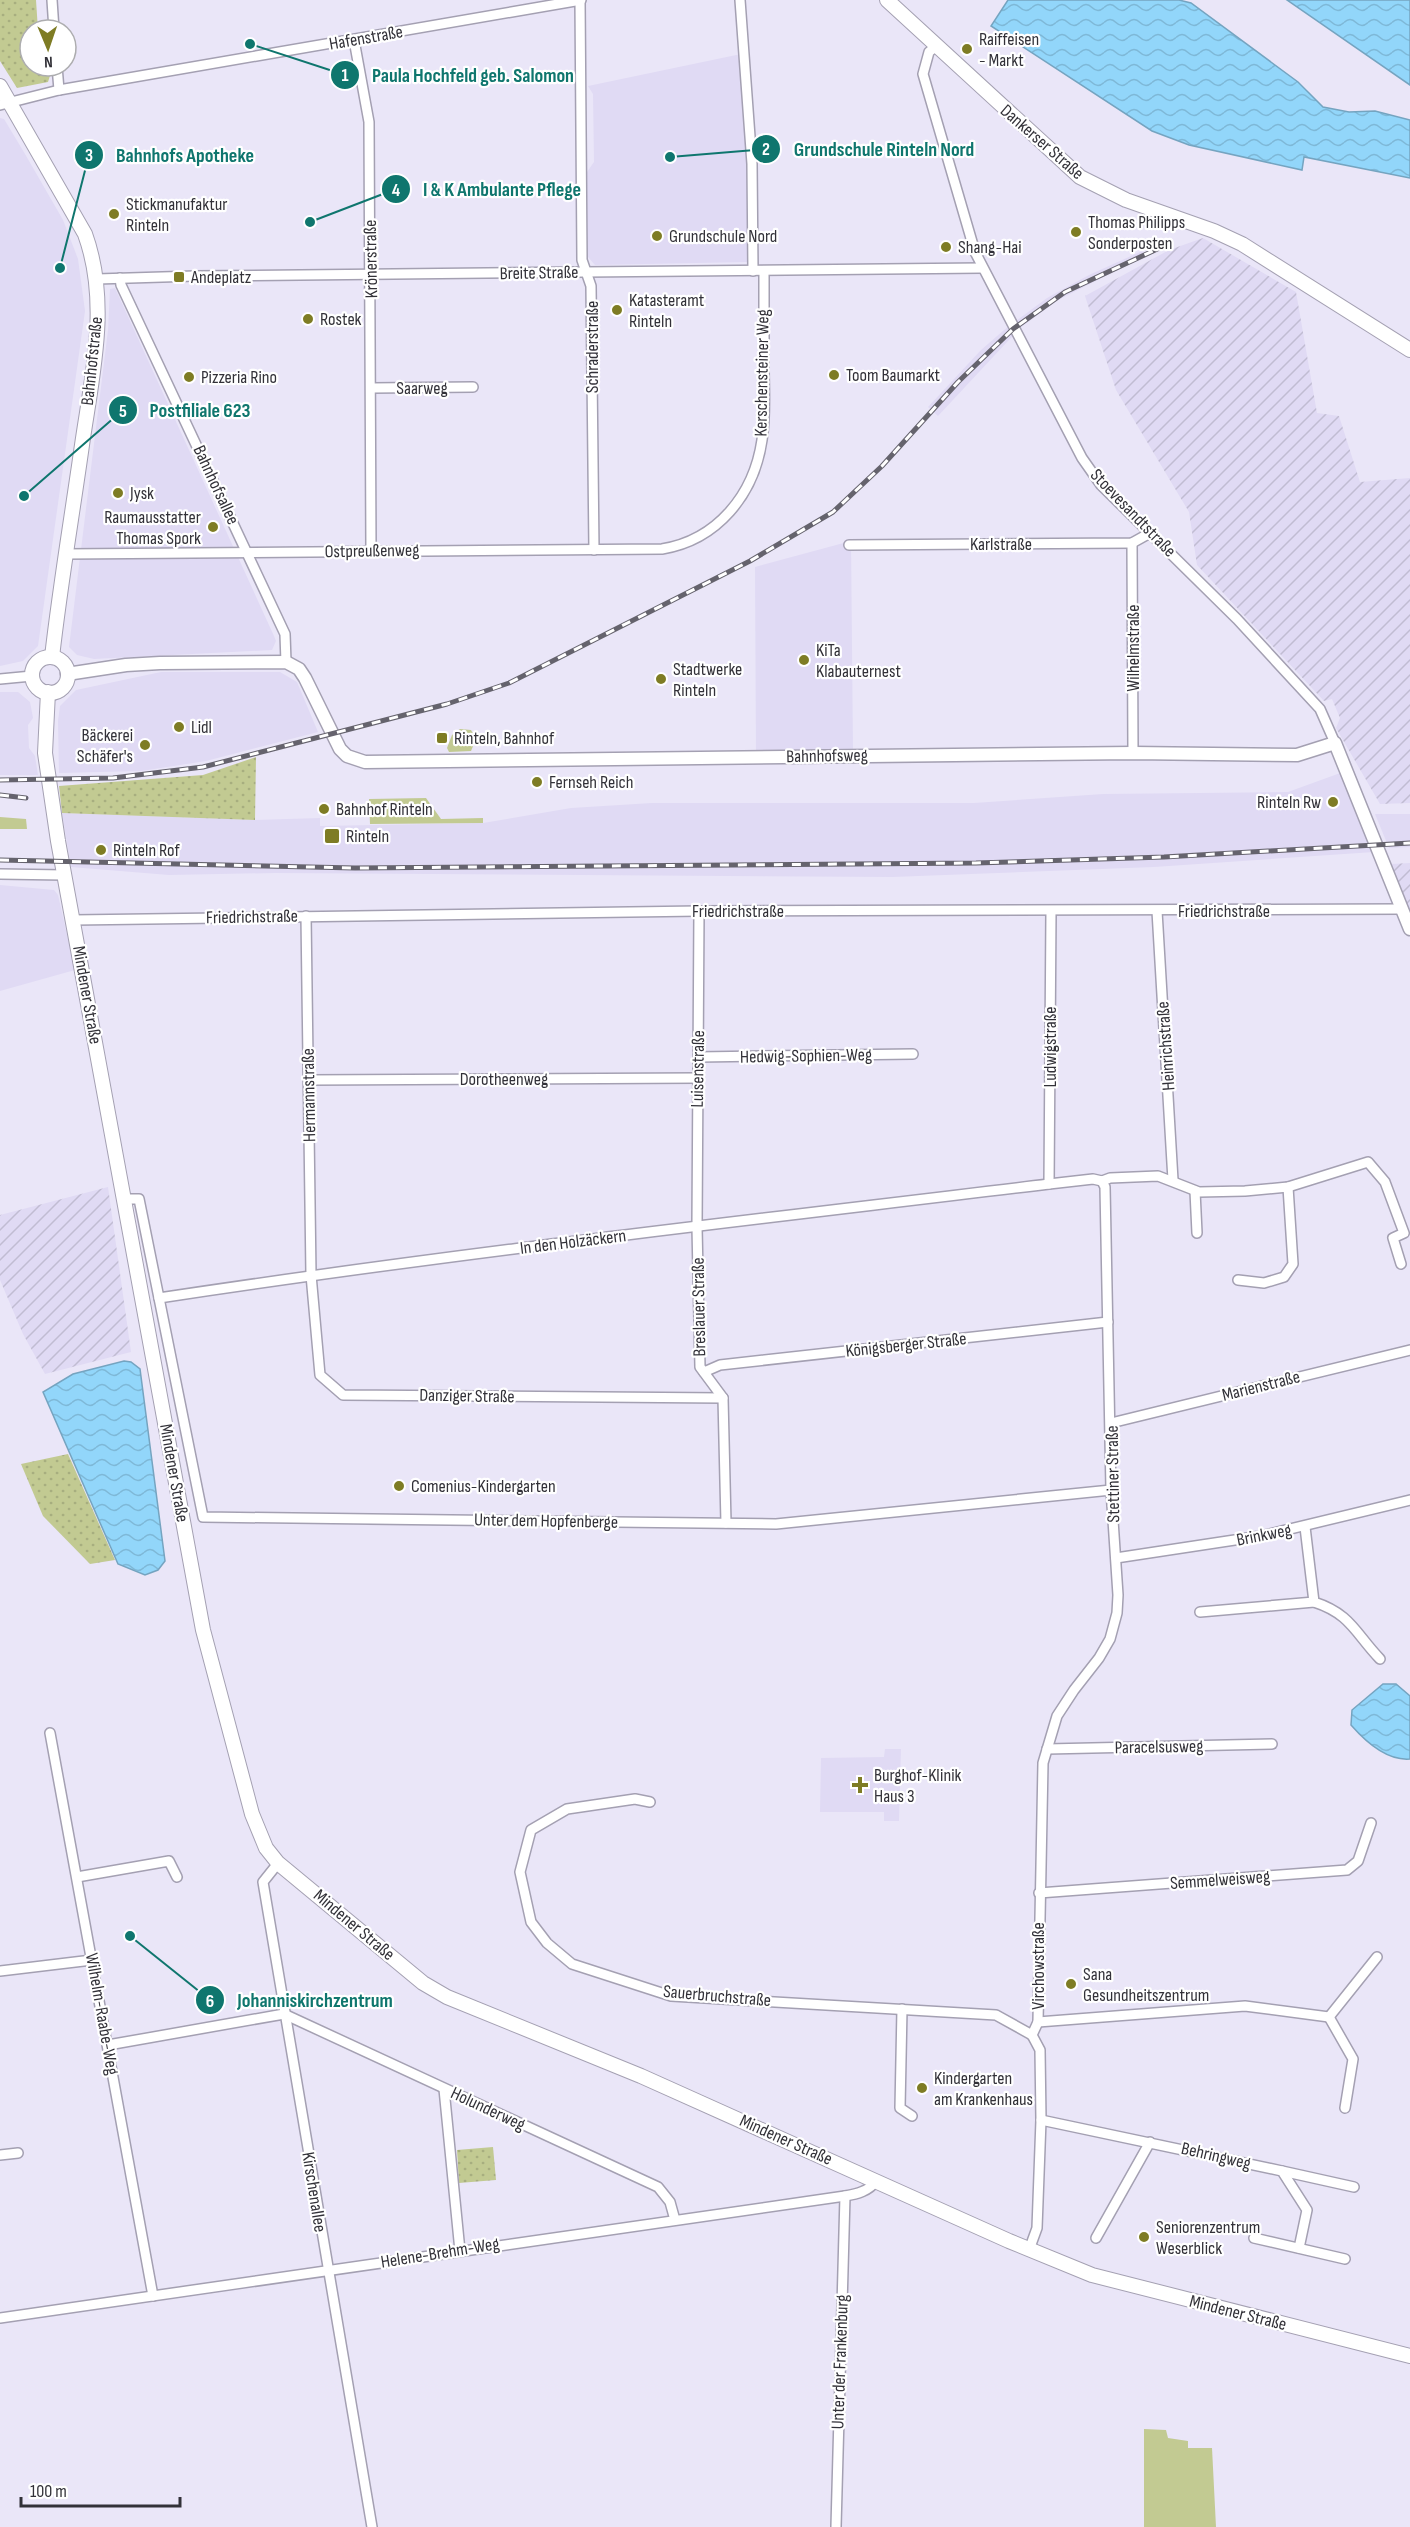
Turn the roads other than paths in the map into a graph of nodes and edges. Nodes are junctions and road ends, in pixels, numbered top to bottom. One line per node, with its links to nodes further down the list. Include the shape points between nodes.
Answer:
1 (52, 0): 5 (street)
2 (581, 0): 6 (street, Hafenstraße); 15 (street, Schraderstraße, via 582,260)
3 (740, 0): 13 (street, via 752,164)
4 (887, 0): 7 (main road, Dankerser Straße)
5 (53, 18)
6 (354, 40): 10 (street, Hafenstraße); 16 (street, Krönerstraße, via 369,122)
7 (935, 47): 12 (street, Stoevesandtstraße, via 929,52 923,74); 19 (main road, Dankerser Straße, via 1080,177 1126,200 1242,244)
8 (58, 78): 10 (street)
9 (0, 86): 11 (main road, Bahnhofstraße)
10 (59, 90): 11 (street, Hafenstraße)
11 (4, 103): 18 (main road, Bahnhofstraße, via 85,234)
12 (982, 268): 14 (street, Breite Straße); 22 (street, Stoevesandtstraße, via 1082,458 1101,484)
13 (753, 271): 14 (street, Breite Straße); 15 (street, Breite Straße)
14 (764, 271): 25 (street, Kerschensteiner Weg, via 764,414 762,441 753,472 745,493 721,522)
15 (586, 273): 16 (street, Breite Straße); 26 (street, Schraderstraße, via 591,286)
16 (371, 275): 17 (street, Breite Straße); 21 (street, Krönerstraße)
17 (120, 278): 18 (street, Breite Straße); 28 (street, Bahnhofsallee)
18 (97, 279): 29 (main road, Bahnhofstraße, via 98,338)
19 (1410, 350)
20 (473, 387): 21 (street, Saarweg)
21 (372, 388): 27 (street, Krönerstraße)
22 (1150, 533): 23 (street, Karlstraße); 36 (street, Stoevesandtstraße, via 1320,709)
23 (1132, 543): 24 (street, Karlstraße); 37 (street, Wilhelmstraße)
24 (849, 545)
25 (677, 547): 26 (street, Ostpreußenweg)
26 (594, 550): 27 (street, Ostpreußenweg)
27 (371, 551): 28 (street, Ostpreußenweg)
28 (248, 553): 29 (street, Ostpreußenweg); 31 (street, Bahnhofsallee, via 285,634)
29 (66, 554): 30 (main road, Bahnhofstraße)
30 (52, 657): 32 (main road, via 64,665); 33 (main road, via 38,662)
31 (286, 662): 32 (street, via 126,665); 37 (street, Bahnhofsweg, via 299,669 305,678 330,732 347,756 365,762)
32 (68, 675): 35 (main road, via 59,690)
33 (32, 676): 34 (street); 35 (main road, via 37,687)
34 (0, 679)
35 (48, 692): 39 (main road, via 45,753)
36 (1335, 743): 37 (street, Bahnhofsweg, via 1297,755); 40 (street, Stoevesandtstraße)
37 (1133, 753)
38 (0, 874): 39 (street)
39 (64, 875): 45 (main road, Mindener Straße)
40 (1404, 905): 43 (street, Friedrichstraße); 46 (street, Stoevesandtstraße)
41 (699, 911): 42 (street, Friedrichstraße); 44 (street, Friedrichstraße); 48 (street, Luisenstraße)
42 (1051, 911): 43 (street, Friedrichstraße); 53 (street, Ludwigstraße)
43 (1157, 911): 51 (street, Heinrichstraße)
44 (306, 916): 45 (street, Friedrichstraße); 50 (street, Hermannstraße)
45 (74, 920): 56 (main road, Mindener Straße)
46 (1410, 929)
47 (913, 1054): 48 (street, Hedwig-Sophien-Weg)
48 (698, 1058): 49 (street, Luisenstraße)
49 (698, 1078): 50 (street, Dorotheenweg); 57 (street, Luisenstraße)
50 (309, 1080): 60 (street, Hermannstraße)
51 (1173, 1180): 52 (street, In den Holzäckern, via 1158,1176); 55 (street, In den Holzäckern)
52 (1102, 1181): 53 (street, In den Holzäckern); 63 (street, Stettiner Straße)
53 (1049, 1184): 57 (street, In den Holzäckern)
54 (1288, 1187): 55 (street); 59 (street, via 1368,1162 1384,1182 1404,1233 1393,1238); 61 (street, via 1293,1264 1284,1277 1264,1283)
55 (1195, 1191): 58 (street)
56 (124, 1198): 62 (street, via 139,1199); 81 (main road, Mindener Straße, via 209,1658 252,1814 266,1848)
57 (697, 1227): 60 (street, In den Holzäckern); 65 (street, Breslauer Straße, via 700,1367)
58 (1197, 1233)
59 (1401, 1264)
60 (311, 1275): 62 (street, In den Holzäckern); 66 (street, Danziger Straße, via 320,1375 343,1395)
61 (1238, 1280)
62 (159, 1298): 70 (street, Unter dem Hopfenberge, via 203,1517)
63 (1108, 1322): 65 (street, Königsberger Straße, via 720,1365); 67 (street, Stettiner Straße)
64 (1410, 1350): 67 (street, Marienstraße)
65 (704, 1372): 66 (street, Breslauer Straße)
66 (723, 1398): 70 (street)
67 (1111, 1422): 68 (street, Stettiner Straße)
68 (1111, 1490): 70 (street, Unter dem Hopfenberge, via 776,1524); 72 (street, Stettiner Straße)
69 (1410, 1500): 71 (street, Brinkweg)
70 (726, 1523)
71 (1305, 1527): 72 (street, Brinkweg); 73 (street)
72 (1116, 1558): 78 (street, Stettiner Straße, via 1117,1605 1110,1640 1058,1716)
73 (1314, 1602): 74 (street); 75 (street, via 1335,1609 1348,1619)
74 (1200, 1612)
75 (1380, 1659)
76 (50, 1733): 83 (street, Wilhelm-Raabe-Weg)
77 (1272, 1744): 78 (street, Paracelsusweg)
78 (1047, 1749): 84 (street, Virchowstraße, via 1042,1781)
79 (650, 1802): 88 (street, Sauerbruchstraße, via 635,1799 567,1809 531,1830 520,1872 531,1922 547,1943 572,1964 671,1996)
80 (1371, 1823): 84 (street, Semmelweisweg, via 1358,1861 1347,1870)
81 (279, 1862): 89 (street, Kirschenallee, via 263,1882); 102 (main road, Mindener Straße, via 423,1983 447,1997 640,2076)
82 (177, 1876): 83 (street, via 169,1861)
83 (77, 1877): 86 (street, Wilhelm-Raabe-Weg)
84 (1039, 1893): 91 (street, Virchowstraße)
85 (1377, 1957): 90 (street)
86 (92, 1960): 87 (street); 93 (street, Wilhelm-Raabe-Weg)
87 (0, 1971)
88 (902, 2009): 92 (street, Sauerbruchstraße, via 996,2015); 96 (street, via 900,2108)
89 (284, 2014): 93 (street); 94 (street, Holunderweg); 112 (street, Kirschenallee)
90 (1329, 2017): 91 (street, via 1245,2006); 95 (street, via 1353,2059)
91 (1038, 2022): 92 (street, Virchowstraße)
92 (1032, 2035): 97 (street, Virchowstraße, via 1040,2050)
93 (108, 2045): 113 (street, Wilhelm-Raabe-Weg)
94 (444, 2090): 105 (street, Holunderweg, via 658,2187 670,2202); 109 (street)
95 (1345, 2108)
96 (912, 2116)
97 (1041, 2120): 98 (street, Behringweg); 110 (street, Virchowstraße, via 1036,2228)
98 (1150, 2142): 101 (street, Behringweg); 106 (street)
99 (18, 2153): 100 (street)
100 (0, 2155)
101 (1282, 2171): 103 (street, Behringweg); 108 (street, via 1307,2210)
102 (876, 2181): 104 (street, Helene-Brehm-Weg, via 858,2194); 110 (main road, Mindener Straße)
103 (1354, 2187)
104 (845, 2196): 105 (street, Helene-Brehm-Weg); 117 (street, Unter der Frankenburg)
105 (675, 2220): 109 (street, Helene-Brehm-Weg)
106 (1096, 2238)
107 (1254, 2238): 108 (street)
108 (1299, 2247): 111 (street)
109 (460, 2250): 112 (street, Helene-Brehm-Weg)
110 (1029, 2250): 115 (main road, Mindener Straße, via 1092,2275 1145,2290)
111 (1345, 2259)
112 (327, 2270): 113 (street, Helene-Brehm-Weg); 116 (street, Kirschenallee)
113 (153, 2296): 114 (street, Helene-Brehm-Weg)
114 (0, 2318)
115 (1410, 2356)
116 (372, 2527)
117 (836, 2527)

